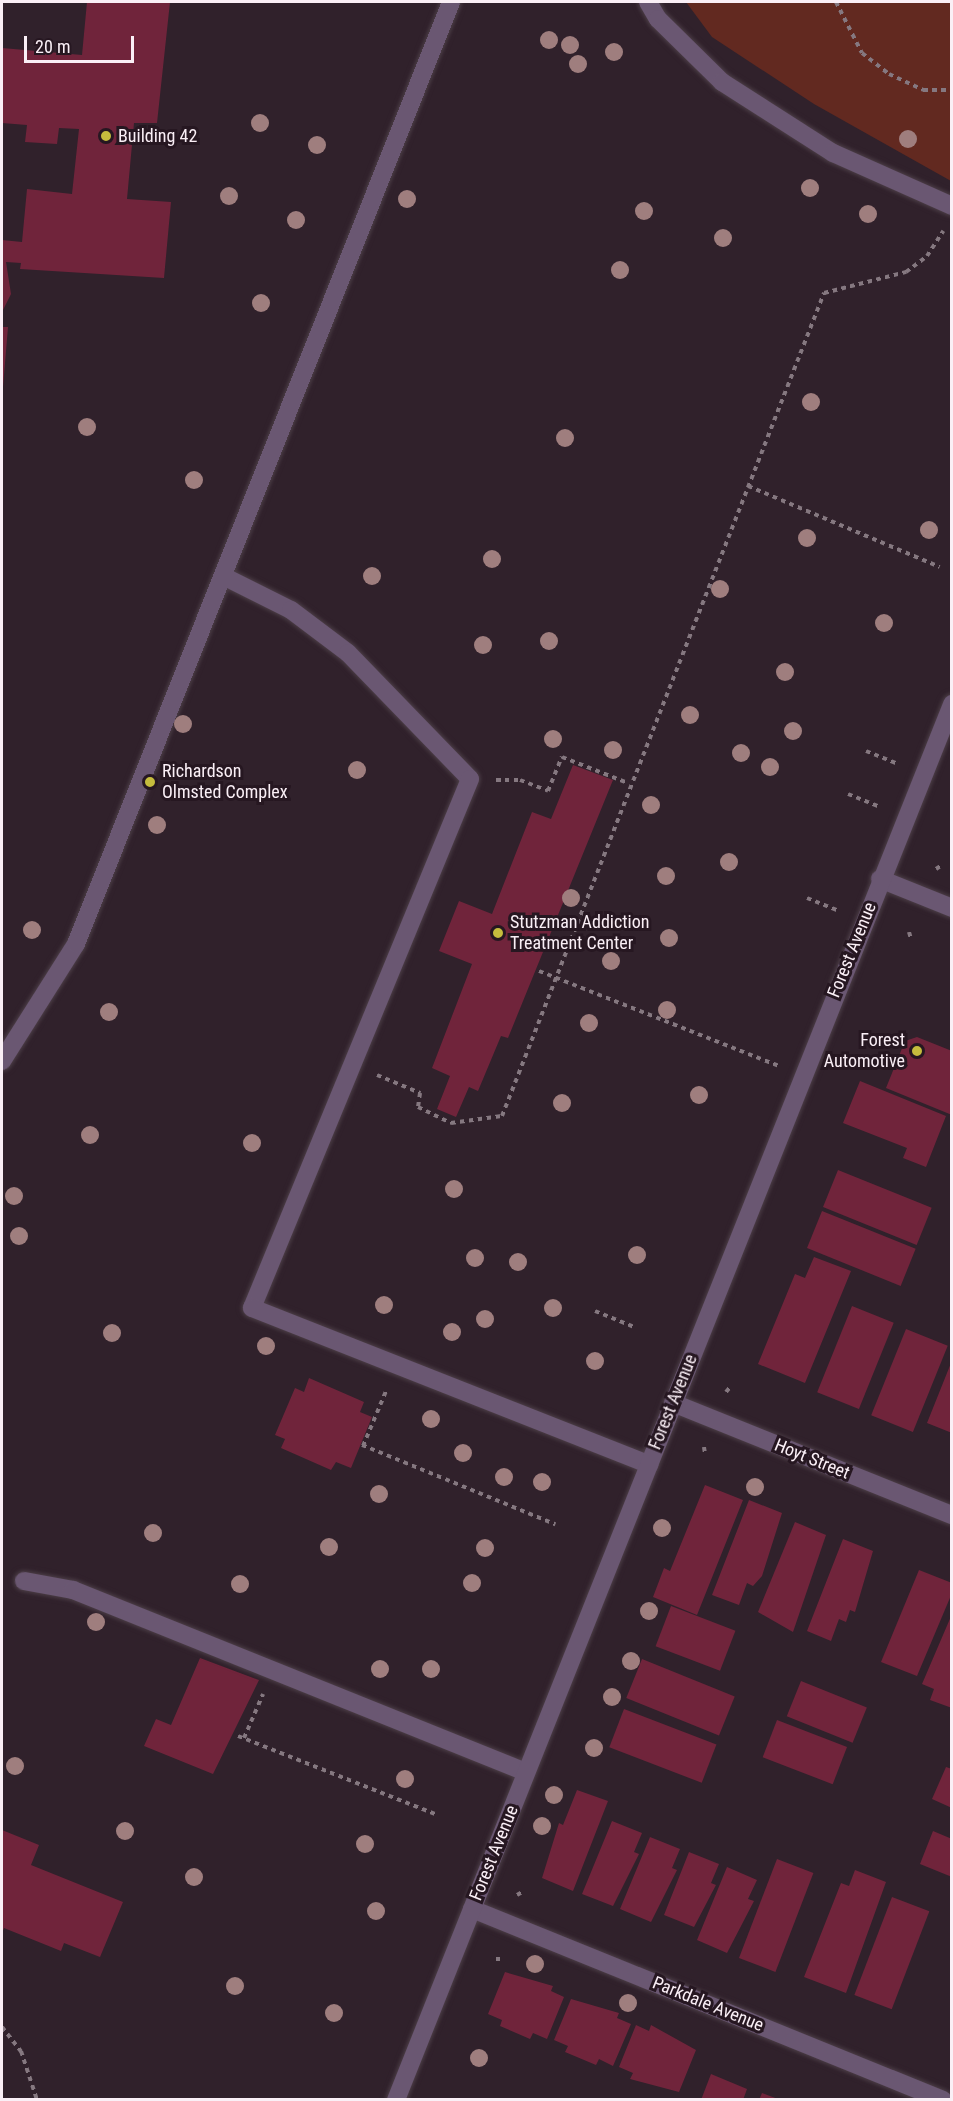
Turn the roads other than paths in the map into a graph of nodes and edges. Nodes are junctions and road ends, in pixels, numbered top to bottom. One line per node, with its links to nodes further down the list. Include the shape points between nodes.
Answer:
1 (451, 2): 4 (street)
2 (648, 2): 3 (street, via 658,19 722,82 833,153)
3 (951, 206)
4 (223, 576): 8 (street, via 76,944); 10 (street, via 291,610 348,653 470,779 252,1308)
5 (951, 704): 6 (street, Forest Avenue)
6 (880, 879): 7 (street); 9 (street, Forest Avenue)
7 (951, 908)
8 (2, 1061)
9 (673, 1402): 10 (street, Forest Avenue); 11 (street, Hoyt Street)
10 (649, 1464): 13 (street, Forest Avenue)
11 (951, 1515)
12 (24, 1581): 13 (street, via 73,1590)
13 (526, 1773): 14 (street, Forest Avenue)
14 (472, 1909): 15 (street, Forest Avenue); 16 (street, Parkdale Avenue)
15 (396, 2100)
16 (943, 2100)

